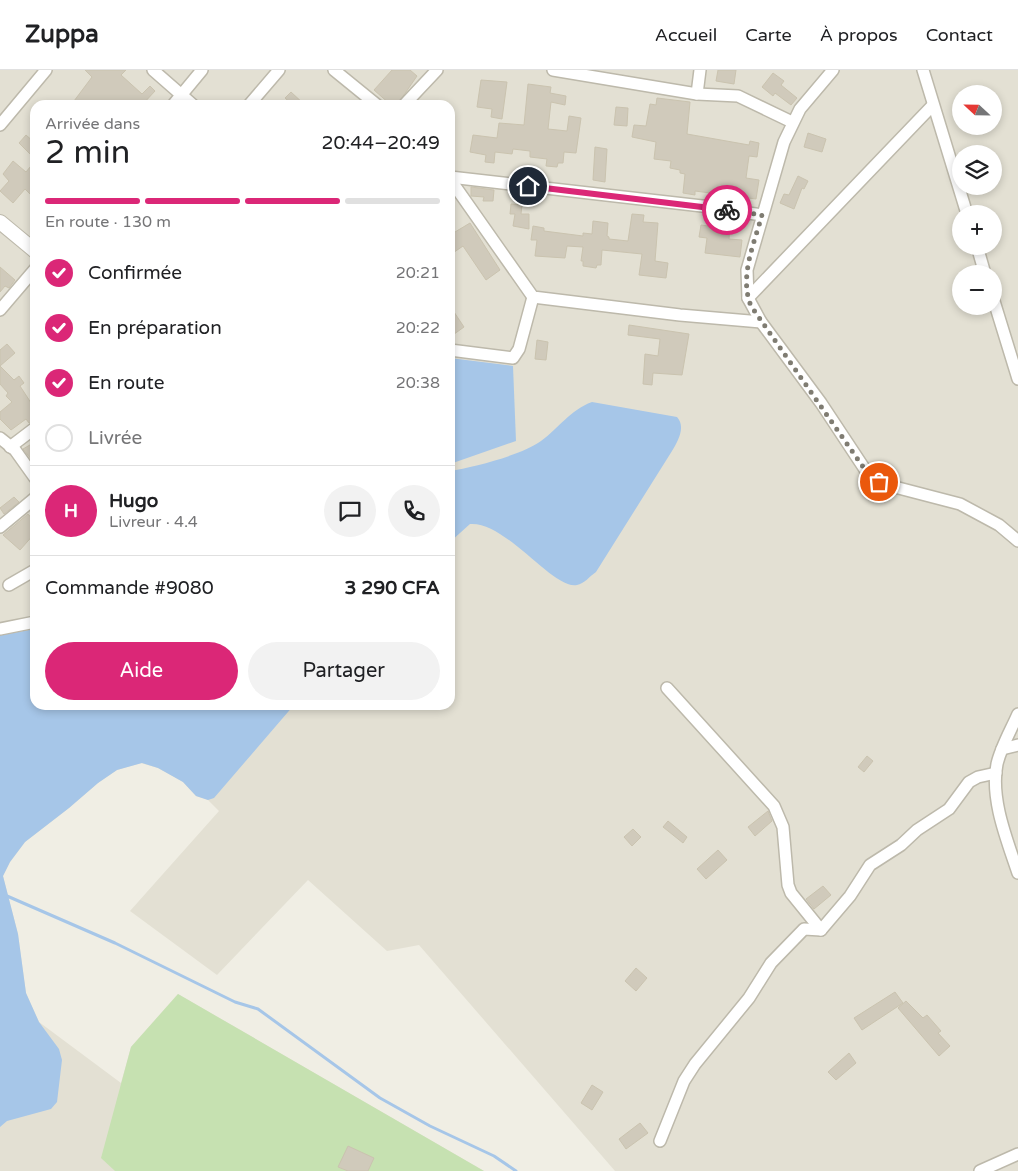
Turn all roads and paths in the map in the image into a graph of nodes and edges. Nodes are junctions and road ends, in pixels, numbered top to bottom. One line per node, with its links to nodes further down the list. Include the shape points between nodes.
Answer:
1 (46, 70): 20 (street)
2 (153, 70): 12 (street)
3 (202, 70): 12 (street)
4 (279, 70): 15 (street)
5 (334, 70): 16 (street)
6 (436, 70): 17 (street)
7 (553, 70): 11 (street)
8 (700, 70): 11 (street)
9 (833, 70): 19 (street)
10 (923, 70): 18 (street)
11 (697, 94): 19 (street, via 738,96)
12 (181, 95): 13 (street); 14 (street)
13 (177, 100)
14 (187, 100)
15 (253, 100)
16 (370, 100)
17 (409, 100)
18 (933, 105): 23 (street); 29 (street)
19 (792, 122): 24 (street)
20 (0, 124)
21 (455, 179): 24 (street)
22 (455, 185): 28 (street)
23 (964, 205)
24 (762, 215): 29 (street, via 747,270)
25 (0, 222): 26 (street)
26 (30, 247)
27 (30, 275): 30 (street)
28 (533, 297): 32 (street); 33 (street, via 520,349 513,358)
29 (748, 298): 32 (street)
30 (0, 310)
31 (998, 315): 34 (street)
32 (761, 322): 41 (street, via 868,474 887,485 960,504 999,525)
33 (455, 351)
34 (1018, 379)
35 (30, 432): 37 (street)
36 (0, 438): 37 (street)
37 (10, 446): 38 (street)
38 (30, 471)
39 (30, 502): 40 (street)
40 (0, 527)
41 (1018, 541)
42 (30, 573): 43 (street)
43 (9, 585)
44 (30, 623): 45 (street)
45 (0, 629)
46 (667, 688): 52 (street, via 774,806 782,827 791,893)
47 (1018, 714): 49 (street)
48 (1018, 745): 49 (street)
49 (1002, 749): 50 (street)
50 (996, 774): 51 (street, via 998,805); 52 (street, via 969,782 949,809 870,865 850,896)
51 (1018, 873)
52 (821, 930): 53 (street, via 804,929 771,963 749,998 709,1044 684,1081)
53 (660, 1141)
54 (1018, 1154): 55 (street)
55 (980, 1171)

